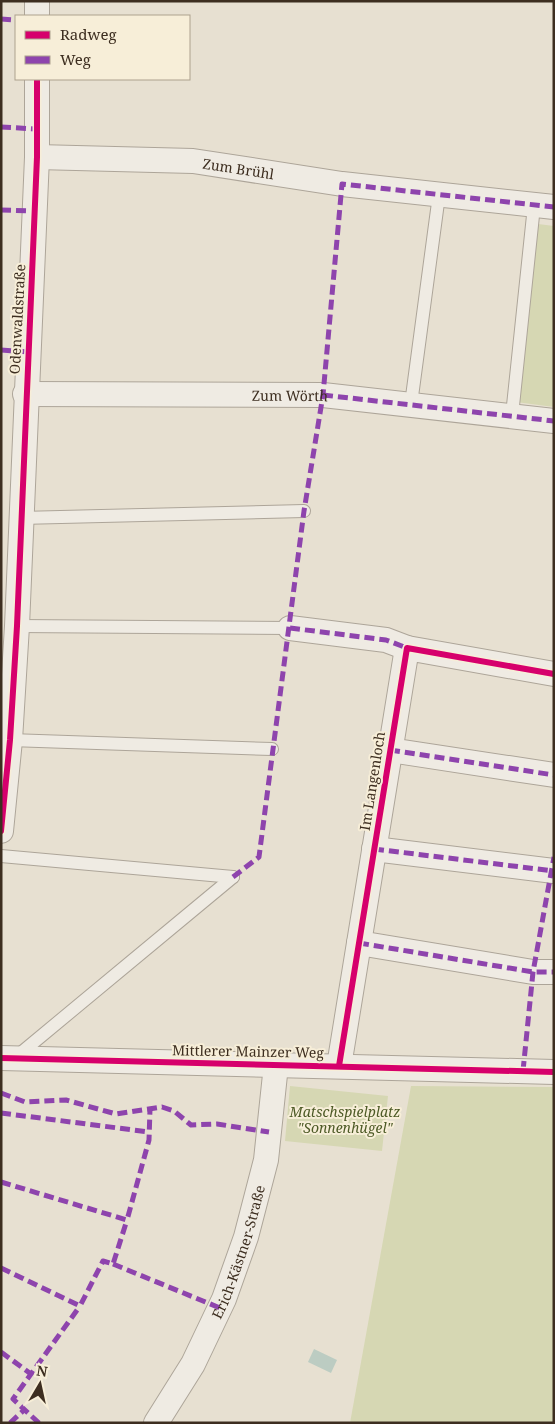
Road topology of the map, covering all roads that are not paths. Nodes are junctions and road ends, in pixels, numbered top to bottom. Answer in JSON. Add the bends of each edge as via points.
{"nodes":[{"id":1,"x":37,"y":1,"type":"edge"},
{"id":2,"x":37,"y":15,"type":"edge"},
{"id":3,"x":37,"y":80,"type":"edge"},
{"id":4,"x":37,"y":156,"type":"junction"},
{"id":5,"x":439,"y":195,"type":"junction"},
{"id":6,"x":544,"y":207,"type":"edge"},
{"id":7,"x":25,"y":394,"type":"junction"},
{"id":8,"x":410,"y":404,"type":"junction"},
{"id":9,"x":512,"y":415,"type":"junction"},
{"id":10,"x":554,"y":421,"type":"edge"},
{"id":11,"x":304,"y":511,"type":"dead end"},
{"id":12,"x":20,"y":518,"type":"junction"},
{"id":13,"x":17,"y":626,"type":"junction"},
{"id":14,"x":290,"y":628,"type":"joint"},
{"id":15,"x":407,"y":648,"type":"junction"},
{"id":16,"x":554,"y":674,"type":"edge"},
{"id":17,"x":10,"y":740,"type":"junction"},
{"id":18,"x":272,"y":749,"type":"dead end"},
{"id":19,"x":390,"y":750,"type":"junction"},
{"id":20,"x":554,"y":775,"type":"edge"},
{"id":21,"x":1,"y":831,"type":"edge"},
{"id":22,"x":374,"y":849,"type":"junction"},
{"id":23,"x":1,"y":856,"type":"edge"},
{"id":24,"x":554,"y":871,"type":"edge"},
{"id":25,"x":359,"y":943,"type":"junction"},
{"id":26,"x":554,"y":972,"type":"edge"},
{"id":27,"x":8,"y":1058,"type":"edge"},
{"id":28,"x":276,"y":1065,"type":"junction"},
{"id":29,"x":339,"y":1066,"type":"junction"},
{"id":30,"x":554,"y":1072,"type":"edge"},
{"id":31,"x":156,"y":1423,"type":"edge"}],
"edges":[{"from":1,"to":2,"type":"street"},
{"from":3,"to":4,"type":"street","name":"Odenwaldstraße"},
{"from":4,"to":5,"type":"street","name":"Zum Brühl","via":[[193,161]]},
{"from":4,"to":7,"type":"street","name":"Odenwaldstraße"},
{"from":5,"to":6,"type":"street","name":"Zum Brühl"},
{"from":5,"to":8,"type":"lane"},
{"from":6,"to":9,"type":"lane","name":"Zum Brühl"},
{"from":7,"to":8,"type":"street","name":"Zum Wörth","via":[[323,395]]},
{"from":7,"to":12,"type":"street","name":"Odenwaldstraße"},
{"from":8,"to":9,"type":"street","name":"Zum Wörth"},
{"from":9,"to":10,"type":"street","name":"Zum Wörth"},
{"from":11,"to":12,"type":"lane"},
{"from":12,"to":13,"type":"street","name":"Odenwaldstraße"},
{"from":13,"to":14,"type":"lane"},
{"from":13,"to":17,"type":"street","name":"Odenwaldstraße"},
{"from":14,"to":15,"type":"street","via":[[386,640]]},
{"from":15,"to":16,"type":"street"},
{"from":15,"to":19,"type":"street","name":"Im Langenloch"},
{"from":17,"to":18,"type":"lane"},
{"from":17,"to":21,"type":"street","name":"Odenwaldstraße"},
{"from":19,"to":20,"type":"street","name":"Im Langenloch"},
{"from":19,"to":22,"type":"street","name":"Im Langenloch"},
{"from":22,"to":24,"type":"street","name":"Im Langenloch"},
{"from":22,"to":25,"type":"street","name":"Im Langenloch"},
{"from":23,"to":27,"type":"lane","via":[[233,877]]},
{"from":25,"to":26,"type":"street","via":[[533,972]]},
{"from":25,"to":29,"type":"street","name":"Im Langenloch"},
{"from":27,"to":28,"type":"street","name":"Mittlerer Mainzer Weg"},
{"from":28,"to":29,"type":"street","name":"Mittlerer Mainzer Weg"},
{"from":28,"to":31,"type":"street","name":"Erich-Kästner-Straße","via":[[266,1160],[246,1237],[224,1299],[197,1356]]},
{"from":29,"to":30,"type":"street","name":"Mittlerer Mainzer Weg"}]}
